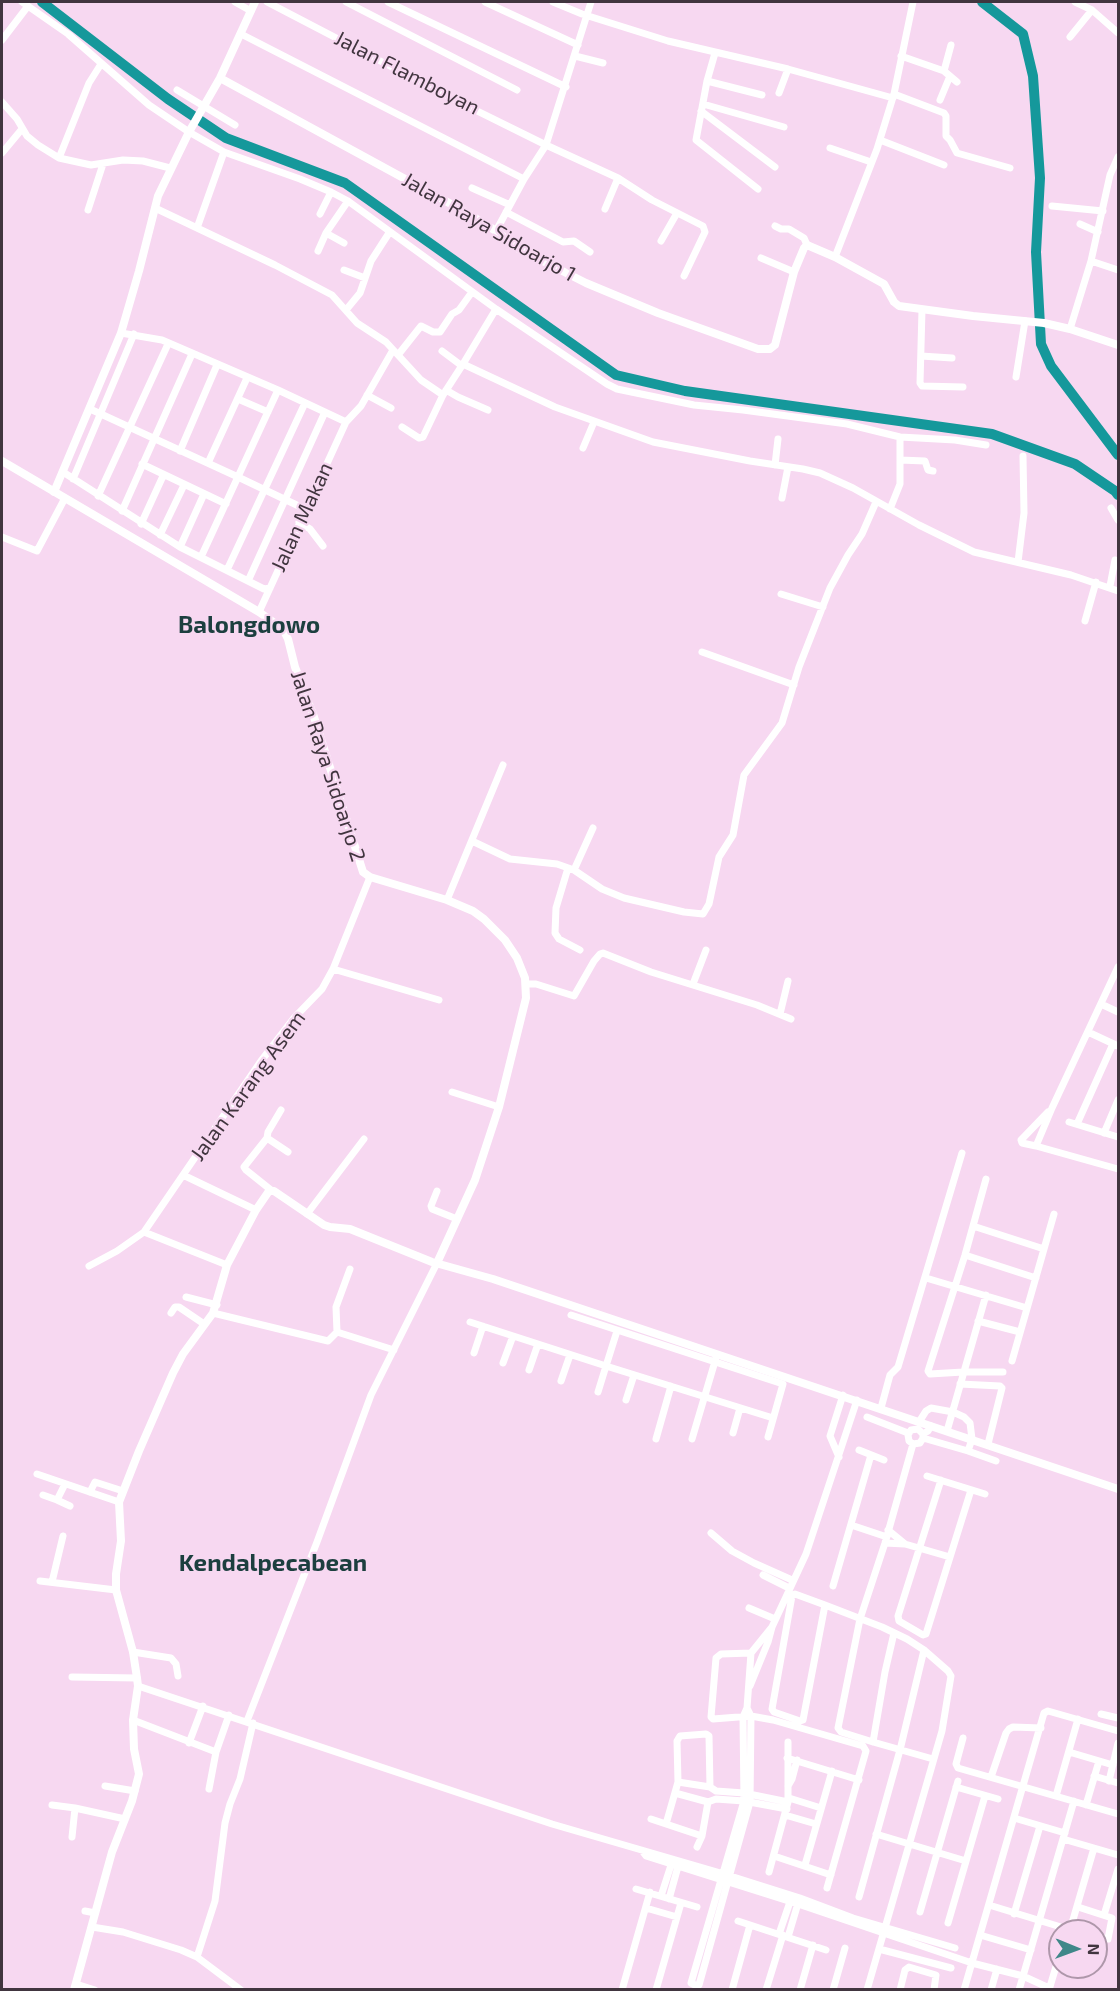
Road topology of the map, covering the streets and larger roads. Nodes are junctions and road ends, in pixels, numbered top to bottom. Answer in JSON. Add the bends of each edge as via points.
{"nodes":[{"id":1,"x":235,"y":2,"type":"edge"},
{"id":2,"x":255,"y":2,"type":"edge"},
{"id":3,"x":267,"y":2,"type":"edge"},
{"id":4,"x":346,"y":2,"type":"edge"},
{"id":5,"x":388,"y":2,"type":"edge"},
{"id":6,"x":485,"y":2,"type":"edge"},
{"id":7,"x":553,"y":2,"type":"edge"},
{"id":8,"x":591,"y":2,"type":"edge"},
{"id":9,"x":912,"y":2,"type":"edge"},
{"id":10,"x":1075,"y":2,"type":"edge"},
{"id":11,"x":25,"y":4,"type":"edge"},
{"id":12,"x":1092,"y":10,"type":"junction"},
{"id":13,"x":252,"y":11,"type":"junction"},
{"id":14,"x":588,"y":16,"type":"junction"},
{"id":15,"x":1119,"y":33,"type":"edge"},
{"id":16,"x":242,"y":34,"type":"junction"},
{"id":17,"x":1070,"y":37,"type":"dead end"},
{"id":18,"x":2,"y":40,"type":"edge"},
{"id":19,"x":578,"y":45,"type":"junction"},
{"id":20,"x":951,"y":45,"type":"dead end"},
{"id":21,"x":715,"y":53,"type":"junction"},
{"id":22,"x":575,"y":56,"type":"junction"},
{"id":23,"x":901,"y":56,"type":"junction"},
{"id":24,"x":603,"y":63,"type":"dead end"},
{"id":25,"x":101,"y":64,"type":"junction"},
{"id":26,"x":788,"y":69,"type":"junction"},
{"id":27,"x":947,"y":73,"type":"junction"},
{"id":28,"x":220,"y":78,"type":"junction"},
{"id":29,"x":707,"y":81,"type":"junction"},
{"id":30,"x":957,"y":82,"type":"dead end"},
{"id":31,"x":566,"y":87,"type":"junction"},
{"id":32,"x":177,"y":90,"type":"dead end"},
{"id":33,"x":517,"y":90,"type":"dead end"},
{"id":34,"x":779,"y":93,"type":"dead end"},
{"id":35,"x":762,"y":95,"type":"dead end"},
{"id":36,"x":893,"y":96,"type":"junction"},
{"id":37,"x":940,"y":100,"type":"dead end"},
{"id":38,"x":3,"y":104,"type":"edge"},
{"id":39,"x":203,"y":107,"type":"junction"},
{"id":40,"x":702,"y":108,"type":"junction"},
{"id":41,"x":235,"y":125,"type":"dead end"},
{"id":42,"x":784,"y":127,"type":"dead end"},
{"id":43,"x":22,"y":129,"type":"junction"},
{"id":44,"x":190,"y":130,"type":"junction"},
{"id":45,"x":879,"y":140,"type":"junction"},
{"id":46,"x":546,"y":145,"type":"junction"},
{"id":47,"x":830,"y":148,"type":"dead end"},
{"id":48,"x":224,"y":152,"type":"junction"},
{"id":49,"x":2,"y":153,"type":"edge"},
{"id":50,"x":1119,"y":157,"type":"edge"},
{"id":51,"x":59,"y":158,"type":"junction"},
{"id":52,"x":871,"y":162,"type":"junction"},
{"id":53,"x":103,"y":164,"type":"junction"},
{"id":54,"x":944,"y":165,"type":"dead end"},
{"id":55,"x":775,"y":167,"type":"dead end"},
{"id":56,"x":170,"y":168,"type":"junction"},
{"id":57,"x":1010,"y":168,"type":"dead end"},
{"id":58,"x":618,"y":178,"type":"junction"},
{"id":59,"x":524,"y":179,"type":"junction"},
{"id":60,"x":472,"y":188,"type":"dead end"},
{"id":61,"x":758,"y":189,"type":"dead end"},
{"id":62,"x":331,"y":192,"type":"junction"},
{"id":63,"x":348,"y":201,"type":"junction"},
{"id":64,"x":1052,"y":206,"type":"dead end"},
{"id":65,"x":155,"y":208,"type":"junction"},
{"id":66,"x":508,"y":209,"type":"junction"},
{"id":67,"x":604,"y":209,"type":"dead end"},
{"id":68,"x":88,"y":210,"type":"dead end"},
{"id":69,"x":1103,"y":211,"type":"junction"},
{"id":70,"x":677,"y":213,"type":"junction"},
{"id":71,"x":320,"y":214,"type":"dead end"},
{"id":72,"x":1080,"y":224,"type":"dead end"},
{"id":73,"x":775,"y":226,"type":"dead end"},
{"id":74,"x":197,"y":228,"type":"junction"},
{"id":75,"x":496,"y":231,"type":"junction"},
{"id":76,"x":1098,"y":232,"type":"junction"},
{"id":77,"x":326,"y":233,"type":"junction"},
{"id":78,"x":389,"y":233,"type":"junction"},
{"id":79,"x":662,"y":241,"type":"dead end"},
{"id":80,"x":344,"y":243,"type":"dead end"},
{"id":81,"x":807,"y":245,"type":"junction"},
{"id":82,"x":318,"y":251,"type":"dead end"},
{"id":83,"x":590,"y":252,"type":"dead end"},
{"id":84,"x":835,"y":257,"type":"junction"},
{"id":85,"x":761,"y":258,"type":"dead end"},
{"id":86,"x":1091,"y":261,"type":"junction"},
{"id":87,"x":344,"y":270,"type":"dead end"},
{"id":88,"x":1119,"y":270,"type":"edge"},
{"id":89,"x":794,"y":272,"type":"junction"},
{"id":90,"x":684,"y":276,"type":"dead end"},
{"id":91,"x":365,"y":278,"type":"junction"},
{"id":92,"x":472,"y":292,"type":"junction"},
{"id":93,"x":496,"y":309,"type":"junction"},
{"id":94,"x":346,"y":310,"type":"junction"},
{"id":95,"x":922,"y":310,"type":"junction"},
{"id":96,"x":1030,"y":321,"type":"junction"},
{"id":97,"x":1071,"y":329,"type":"junction"},
{"id":98,"x":121,"y":333,"type":"junction"},
{"id":99,"x":134,"y":334,"type":"junction"},
{"id":100,"x":168,"y":344,"type":"junction"},
{"id":101,"x":1119,"y":345,"type":"edge"},
{"id":102,"x":442,"y":351,"type":"dead end"},
{"id":103,"x":396,"y":353,"type":"junction"},
{"id":104,"x":192,"y":354,"type":"junction"},
{"id":105,"x":921,"y":356,"type":"junction"},
{"id":106,"x":952,"y":358,"type":"dead end"},
{"id":107,"x":217,"y":364,"type":"junction"},
{"id":108,"x":463,"y":365,"type":"junction"},
{"id":109,"x":1016,"y":377,"type":"dead end"},
{"id":110,"x":247,"y":378,"type":"junction"},
{"id":111,"x":963,"y":387,"type":"dead end"},
{"id":112,"x":278,"y":390,"type":"junction"},
{"id":113,"x":445,"y":393,"type":"junction"},
{"id":114,"x":366,"y":395,"type":"junction"},
{"id":115,"x":238,"y":399,"type":"junction"},
{"id":116,"x":305,"y":403,"type":"junction"},
{"id":117,"x":391,"y":408,"type":"dead end"},
{"id":118,"x":90,"y":409,"type":"junction"},
{"id":119,"x":488,"y":410,"type":"dead end"},
{"id":120,"x":268,"y":412,"type":"junction"},
{"id":121,"x":325,"y":412,"type":"junction"},
{"id":122,"x":101,"y":414,"type":"junction"},
{"id":123,"x":346,"y":422,"type":"junction"},
{"id":124,"x":594,"y":422,"type":"junction"},
{"id":125,"x":402,"y":427,"type":"dead end"},
{"id":126,"x":130,"y":428,"type":"junction"},
{"id":127,"x":900,"y":437,"type":"junction"},
{"id":128,"x":154,"y":439,"type":"junction"},
{"id":129,"x":778,"y":439,"type":"dead end"},
{"id":130,"x":986,"y":445,"type":"dead end"},
{"id":131,"x":583,"y":448,"type":"dead end"},
{"id":132,"x":180,"y":451,"type":"junction"},
{"id":133,"x":1023,"y":456,"type":"dead end"},
{"id":134,"x":900,"y":460,"type":"junction"},
{"id":135,"x":2,"y":461,"type":"edge"},
{"id":136,"x":208,"y":463,"type":"junction"},
{"id":137,"x":142,"y":464,"type":"junction"},
{"id":138,"x":775,"y":465,"type":"junction"},
{"id":139,"x":788,"y":467,"type":"junction"},
{"id":140,"x":933,"y":471,"type":"dead end"},
{"id":141,"x":63,"y":472,"type":"junction"},
{"id":142,"x":164,"y":476,"type":"junction"},
{"id":143,"x":238,"y":477,"type":"junction"},
{"id":144,"x":73,"y":479,"type":"junction"},
{"id":145,"x":184,"y":485,"type":"junction"},
{"id":146,"x":56,"y":488,"type":"junction"},
{"id":147,"x":264,"y":489,"type":"junction"},
{"id":148,"x":204,"y":494,"type":"junction"},
{"id":149,"x":98,"y":496,"type":"junction"},
{"id":150,"x":65,"y":498,"type":"junction"},
{"id":151,"x":782,"y":498,"type":"dead end"},
{"id":152,"x":285,"y":500,"type":"junction"},
{"id":153,"x":876,"y":502,"type":"junction"},
{"id":154,"x":226,"y":504,"type":"junction"},
{"id":155,"x":1112,"y":508,"type":"dead end"},
{"id":156,"x":305,"y":509,"type":"junction"},
{"id":157,"x":890,"y":509,"type":"junction"},
{"id":158,"x":122,"y":510,"type":"junction"},
{"id":159,"x":1119,"y":520,"type":"edge"},
{"id":160,"x":299,"y":522,"type":"junction"},
{"id":161,"x":141,"y":524,"type":"junction"},
{"id":162,"x":160,"y":536,"type":"junction"},
{"id":163,"x":2,"y":537,"type":"edge"},
{"id":164,"x":324,"y":546,"type":"dead end"},
{"id":165,"x":180,"y":547,"type":"junction"},
{"id":166,"x":201,"y":557,"type":"junction"},
{"id":167,"x":1115,"y":560,"type":"dead end"},
{"id":168,"x":1018,"y":562,"type":"junction"},
{"id":169,"x":227,"y":570,"type":"junction"},
{"id":170,"x":248,"y":580,"type":"junction"},
{"id":171,"x":1096,"y":582,"type":"junction"},
{"id":172,"x":1110,"y":586,"type":"junction"},
{"id":173,"x":270,"y":588,"type":"junction"},
{"id":174,"x":1119,"y":591,"type":"edge"},
{"id":175,"x":781,"y":594,"type":"dead end"},
{"id":176,"x":823,"y":606,"type":"junction"},
{"id":177,"x":261,"y":607,"type":"junction"},
{"id":178,"x":1085,"y":621,"type":"dead end"},
{"id":179,"x":702,"y":652,"type":"dead end"},
{"id":180,"x":794,"y":685,"type":"junction"},
{"id":181,"x":503,"y":765,"type":"dead end"},
{"id":182,"x":592,"y":828,"type":"dead end"},
{"id":183,"x":472,"y":841,"type":"junction"},
{"id":184,"x":571,"y":869,"type":"junction"},
{"id":185,"x":370,"y":877,"type":"junction"},
{"id":186,"x":448,"y":896,"type":"junction"},
{"id":187,"x":580,"y":950,"type":"dead end"},
{"id":188,"x":706,"y":950,"type":"dead end"},
{"id":189,"x":1119,"y":967,"type":"edge"},
{"id":190,"x":333,"y":969,"type":"junction"},
{"id":191,"x":788,"y":981,"type":"dead end"},
{"id":192,"x":531,"y":984,"type":"junction"},
{"id":193,"x":693,"y":984,"type":"junction"},
{"id":194,"x":439,"y":1000,"type":"dead end"},
{"id":195,"x":1101,"y":1004,"type":"junction"},
{"id":196,"x":1119,"y":1012,"type":"edge"},
{"id":197,"x":780,"y":1014,"type":"junction"},
{"id":198,"x":791,"y":1019,"type":"dead end"},
{"id":199,"x":1088,"y":1032,"type":"junction"},
{"id":200,"x":1116,"y":1045,"type":"edge"},
{"id":201,"x":452,"y":1092,"type":"dead end"},
{"id":202,"x":1119,"y":1100,"type":"edge"},
{"id":203,"x":499,"y":1107,"type":"junction"},
{"id":204,"x":1052,"y":1108,"type":"junction"},
{"id":205,"x":281,"y":1110,"type":"dead end"},
{"id":206,"x":1104,"y":1133,"type":"junction"},
{"id":207,"x":1119,"y":1137,"type":"edge"},
{"id":208,"x":267,"y":1138,"type":"junction"},
{"id":209,"x":364,"y":1139,"type":"dead end"},
{"id":210,"x":1036,"y":1146,"type":"junction"},
{"id":211,"x":288,"y":1152,"type":"dead end"},
{"id":212,"x":962,"y":1153,"type":"dead end"},
{"id":213,"x":1119,"y":1169,"type":"edge"},
{"id":214,"x":183,"y":1175,"type":"junction"},
{"id":215,"x":986,"y":1179,"type":"dead end"},
{"id":216,"x":271,"y":1190,"type":"junction"},
{"id":217,"x":437,"y":1191,"type":"dead end"},
{"id":218,"x":256,"y":1210,"type":"junction"},
{"id":219,"x":307,"y":1214,"type":"junction"},
{"id":220,"x":1054,"y":1214,"type":"dead end"},
{"id":221,"x":457,"y":1219,"type":"junction"},
{"id":222,"x":973,"y":1226,"type":"junction"},
{"id":223,"x":144,"y":1232,"type":"junction"},
{"id":224,"x":1044,"y":1249,"type":"junction"},
{"id":225,"x":965,"y":1256,"type":"junction"},
{"id":226,"x":437,"y":1263,"type":"junction"},
{"id":227,"x":227,"y":1265,"type":"junction"},
{"id":228,"x":88,"y":1266,"type":"dead end"},
{"id":229,"x":350,"y":1269,"type":"dead end"},
{"id":230,"x":926,"y":1278,"type":"junction"},
{"id":231,"x":1036,"y":1278,"type":"junction"},
{"id":232,"x":956,"y":1286,"type":"junction"},
{"id":233,"x":986,"y":1295,"type":"junction"},
{"id":234,"x":186,"y":1297,"type":"dead end"},
{"id":235,"x":1027,"y":1308,"type":"junction"},
{"id":236,"x":215,"y":1309,"type":"junction"},
{"id":237,"x":171,"y":1313,"type":"dead end"},
{"id":238,"x":571,"y":1315,"type":"dead end"},
{"id":239,"x":978,"y":1321,"type":"junction"},
{"id":240,"x":470,"y":1322,"type":"dead end"},
{"id":241,"x":204,"y":1324,"type":"junction"},
{"id":242,"x":483,"y":1326,"type":"junction"},
{"id":243,"x":617,"y":1331,"type":"junction"},
{"id":244,"x":337,"y":1332,"type":"junction"},
{"id":245,"x":1020,"y":1332,"type":"junction"},
{"id":246,"x":513,"y":1336,"type":"junction"},
{"id":247,"x":538,"y":1344,"type":"junction"},
{"id":248,"x":394,"y":1350,"type":"junction"},
{"id":249,"x":474,"y":1353,"type":"dead end"},
{"id":250,"x":570,"y":1355,"type":"junction"},
{"id":251,"x":716,"y":1357,"type":"junction"},
{"id":252,"x":1012,"y":1360,"type":"dead end"},
{"id":253,"x":503,"y":1363,"type":"dead end"},
{"id":254,"x":606,"y":1366,"type":"junction"},
{"id":255,"x":529,"y":1370,"type":"dead end"},
{"id":256,"x":1003,"y":1372,"type":"dead end"},
{"id":257,"x":634,"y":1375,"type":"junction"},
{"id":258,"x":961,"y":1378,"type":"junction"},
{"id":259,"x":784,"y":1380,"type":"junction"},
{"id":260,"x":561,"y":1381,"type":"dead end"},
{"id":261,"x":671,"y":1386,"type":"junction"},
{"id":262,"x":598,"y":1392,"type":"dead end"},
{"id":263,"x":843,"y":1395,"type":"junction"},
{"id":264,"x":704,"y":1397,"type":"junction"},
{"id":265,"x":626,"y":1400,"type":"dead end"},
{"id":266,"x":857,"y":1400,"type":"junction"},
{"id":267,"x":740,"y":1408,"type":"junction"},
{"id":268,"x":881,"y":1408,"type":"junction"},
{"id":269,"x":952,"y":1412,"type":"junction"},
{"id":270,"x":867,"y":1417,"type":"dead end"},
{"id":271,"x":773,"y":1418,"type":"junction"},
{"id":272,"x":915,"y":1420,"type":"junction"},
{"id":273,"x":931,"y":1426,"type":"junction"},
{"id":274,"x":910,"y":1431,"type":"junction"},
{"id":275,"x":947,"y":1431,"type":"junction"},
{"id":276,"x":733,"y":1433,"type":"dead end"},
{"id":277,"x":923,"y":1436,"type":"junction"},
{"id":278,"x":768,"y":1437,"type":"dead end"},
{"id":279,"x":656,"y":1438,"type":"dead end"},
{"id":280,"x":692,"y":1439,"type":"dead end"},
{"id":281,"x":972,"y":1439,"type":"junction"},
{"id":282,"x":913,"y":1444,"type":"junction"},
{"id":283,"x":988,"y":1444,"type":"junction"},
{"id":284,"x":859,"y":1450,"type":"dead end"},
{"id":285,"x":968,"y":1451,"type":"junction"},
{"id":286,"x":871,"y":1455,"type":"junction"},
{"id":287,"x":839,"y":1457,"type":"junction"},
{"id":288,"x":884,"y":1460,"type":"dead end"},
{"id":289,"x":996,"y":1461,"type":"dead end"},
{"id":290,"x":37,"y":1474,"type":"dead end"},
{"id":291,"x":927,"y":1476,"type":"dead end"},
{"id":292,"x":941,"y":1480,"type":"junction"},
{"id":293,"x":65,"y":1484,"type":"junction"},
{"id":294,"x":1119,"y":1489,"type":"edge"},
{"id":295,"x":971,"y":1490,"type":"junction"},
{"id":296,"x":123,"y":1491,"type":"junction"},
{"id":297,"x":90,"y":1492,"type":"junction"},
{"id":298,"x":985,"y":1494,"type":"dead end"},
{"id":299,"x":43,"y":1495,"type":"dead end"},
{"id":300,"x":57,"y":1500,"type":"junction"},
{"id":301,"x":119,"y":1502,"type":"junction"},
{"id":302,"x":70,"y":1506,"type":"dead end"},
{"id":303,"x":850,"y":1525,"type":"junction"},
{"id":304,"x":711,"y":1533,"type":"dead end"},
{"id":305,"x":63,"y":1536,"type":"dead end"},
{"id":306,"x":887,"y":1536,"type":"junction"},
{"id":307,"x":905,"y":1544,"type":"junction"},
{"id":308,"x":920,"y":1548,"type":"junction"},
{"id":309,"x":950,"y":1557,"type":"junction"},
{"id":310,"x":763,"y":1575,"type":"dead end"},
{"id":311,"x":792,"y":1580,"type":"junction"},
{"id":312,"x":40,"y":1581,"type":"dead end"},
{"id":313,"x":52,"y":1582,"type":"junction"},
{"id":314,"x":833,"y":1586,"type":"dead end"},
{"id":315,"x":789,"y":1588,"type":"junction"},
{"id":316,"x":116,"y":1590,"type":"junction"},
{"id":317,"x":825,"y":1605,"type":"junction"},
{"id":318,"x":749,"y":1608,"type":"dead end"},
{"id":319,"x":861,"y":1614,"type":"junction"},
{"id":320,"x":775,"y":1619,"type":"junction"},
{"id":321,"x":772,"y":1627,"type":"junction"},
{"id":322,"x":894,"y":1633,"type":"junction"},
{"id":323,"x":924,"y":1650,"type":"junction"},
{"id":324,"x":133,"y":1652,"type":"junction"},
{"id":325,"x":751,"y":1653,"type":"junction"},
{"id":326,"x":178,"y":1676,"type":"dead end"},
{"id":327,"x":72,"y":1677,"type":"dead end"},
{"id":328,"x":137,"y":1682,"type":"junction"},
{"id":329,"x":749,"y":1688,"type":"junction"},
{"id":330,"x":203,"y":1706,"type":"junction"},
{"id":331,"x":747,"y":1708,"type":"junction"},
{"id":332,"x":1101,"y":1714,"type":"dead end"},
{"id":333,"x":229,"y":1715,"type":"junction"},
{"id":334,"x":751,"y":1716,"type":"junction"},
{"id":335,"x":743,"y":1717,"type":"junction"},
{"id":336,"x":1119,"y":1718,"type":"edge"},
{"id":337,"x":1078,"y":1719,"type":"junction"},
{"id":338,"x":133,"y":1720,"type":"junction"},
{"id":339,"x":250,"y":1722,"type":"junction"},
{"id":340,"x":1041,"y":1728,"type":"junction"},
{"id":341,"x":1119,"y":1731,"type":"edge"},
{"id":342,"x":963,"y":1738,"type":"dead end"},
{"id":343,"x":788,"y":1742,"type":"dead end"},
{"id":344,"x":873,"y":1742,"type":"junction"},
{"id":345,"x":189,"y":1743,"type":"junction"},
{"id":346,"x":1119,"y":1743,"type":"edge"},
{"id":347,"x":900,"y":1750,"type":"junction"},
{"id":348,"x":216,"y":1752,"type":"junction"},
{"id":349,"x":1069,"y":1752,"type":"junction"},
{"id":350,"x":787,"y":1758,"type":"junction"},
{"id":351,"x":933,"y":1759,"type":"junction"},
{"id":352,"x":797,"y":1760,"type":"junction"},
{"id":353,"x":1099,"y":1761,"type":"junction"},
{"id":354,"x":1113,"y":1765,"type":"junction"},
{"id":355,"x":832,"y":1771,"type":"junction"},
{"id":356,"x":1094,"y":1776,"type":"junction"},
{"id":357,"x":991,"y":1777,"type":"junction"},
{"id":358,"x":859,"y":1780,"type":"junction"},
{"id":359,"x":1109,"y":1780,"type":"junction"},
{"id":360,"x":678,"y":1782,"type":"junction"},
{"id":361,"x":1119,"y":1784,"type":"edge"},
{"id":362,"x":105,"y":1786,"type":"dead end"},
{"id":363,"x":788,"y":1786,"type":"junction"},
{"id":364,"x":1023,"y":1786,"type":"junction"},
{"id":365,"x":209,"y":1789,"type":"dead end"},
{"id":366,"x":135,"y":1791,"type":"junction"},
{"id":367,"x":714,"y":1792,"type":"junction"},
{"id":368,"x":675,"y":1793,"type":"junction"},
{"id":369,"x":985,"y":1796,"type":"junction"},
{"id":370,"x":1056,"y":1796,"type":"junction"},
{"id":371,"x":747,"y":1797,"type":"junction"},
{"id":372,"x":998,"y":1799,"type":"dead end"},
{"id":373,"x":1074,"y":1801,"type":"junction"},
{"id":374,"x":708,"y":1802,"type":"junction"},
{"id":375,"x":52,"y":1805,"type":"dead end"},
{"id":376,"x":1086,"y":1805,"type":"junction"},
{"id":377,"x":787,"y":1806,"type":"junction"},
{"id":378,"x":75,"y":1808,"type":"junction"},
{"id":379,"x":821,"y":1808,"type":"junction"},
{"id":380,"x":1119,"y":1814,"type":"edge"},
{"id":381,"x":1014,"y":1818,"type":"junction"},
{"id":382,"x":125,"y":1819,"type":"junction"},
{"id":383,"x":651,"y":1819,"type":"dead end"},
{"id":384,"x":666,"y":1824,"type":"junction"},
{"id":385,"x":816,"y":1824,"type":"junction"},
{"id":386,"x":1040,"y":1826,"type":"junction"},
{"id":387,"x":876,"y":1834,"type":"junction"},
{"id":388,"x":702,"y":1836,"type":"junction"},
{"id":389,"x":1064,"y":1836,"type":"junction"},
{"id":390,"x":72,"y":1837,"type":"dead end"},
{"id":391,"x":908,"y":1844,"type":"junction"},
{"id":392,"x":697,"y":1847,"type":"dead end"},
{"id":393,"x":1094,"y":1848,"type":"junction"},
{"id":394,"x":937,"y":1852,"type":"junction"},
{"id":395,"x":1119,"y":1855,"type":"edge"},
{"id":396,"x":774,"y":1856,"type":"junction"},
{"id":397,"x":966,"y":1861,"type":"junction"},
{"id":398,"x":675,"y":1863,"type":"junction"},
{"id":399,"x":805,"y":1865,"type":"junction"},
{"id":400,"x":1119,"y":1869,"type":"edge"},
{"id":401,"x":769,"y":1872,"type":"dead end"},
{"id":402,"x":831,"y":1875,"type":"junction"},
{"id":403,"x":726,"y":1878,"type":"junction"},
{"id":404,"x":827,"y":1888,"type":"dead end"},
{"id":405,"x":636,"y":1889,"type":"dead end"},
{"id":406,"x":650,"y":1892,"type":"junction"},
{"id":407,"x":859,"y":1897,"type":"dead end"},
{"id":408,"x":665,"y":1898,"type":"junction"},
{"id":409,"x":791,"y":1898,"type":"junction"},
{"id":410,"x":799,"y":1901,"type":"junction"},
{"id":411,"x":681,"y":1903,"type":"junction"},
{"id":412,"x":989,"y":1905,"type":"junction"},
{"id":413,"x":697,"y":1907,"type":"dead end"},
{"id":414,"x":1078,"y":1907,"type":"junction"},
{"id":415,"x":646,"y":1908,"type":"junction"},
{"id":416,"x":85,"y":1911,"type":"dead end"},
{"id":417,"x":920,"y":1912,"type":"dead end"},
{"id":418,"x":95,"y":1913,"type":"junction"},
{"id":419,"x":1014,"y":1914,"type":"junction"},
{"id":420,"x":1104,"y":1915,"type":"junction"},
{"id":421,"x":677,"y":1917,"type":"junction"},
{"id":422,"x":1074,"y":1919,"type":"edge"},
{"id":423,"x":738,"y":1921,"type":"dead end"},
{"id":424,"x":1039,"y":1921,"type":"junction"},
{"id":425,"x":948,"y":1923,"type":"dead end"},
{"id":426,"x":1048,"y":1924,"type":"edge"},
{"id":427,"x":750,"y":1925,"type":"junction"},
{"id":428,"x":92,"y":1927,"type":"junction"},
{"id":429,"x":884,"y":1930,"type":"junction"},
{"id":430,"x":783,"y":1935,"type":"junction"},
{"id":431,"x":980,"y":1935,"type":"junction"},
{"id":432,"x":1108,"y":1939,"type":"edge"},
{"id":433,"x":813,"y":1945,"type":"junction"},
{"id":434,"x":845,"y":1948,"type":"dead end"},
{"id":435,"x":955,"y":1948,"type":"dead end"},
{"id":436,"x":879,"y":1949,"type":"junction"},
{"id":437,"x":826,"y":1950,"type":"dead end"},
{"id":438,"x":1031,"y":1950,"type":"junction"},
{"id":439,"x":197,"y":1957,"type":"junction"},
{"id":440,"x":972,"y":1964,"type":"junction"},
{"id":441,"x":951,"y":1968,"type":"dead end"},
{"id":442,"x":997,"y":1969,"type":"junction"},
{"id":443,"x":1023,"y":1976,"type":"junction"},
{"id":444,"x":75,"y":1987,"type":"edge"},
{"id":445,"x":95,"y":1989,"type":"edge"},
{"id":446,"x":242,"y":1989,"type":"edge"},
{"id":447,"x":622,"y":1989,"type":"edge"},
{"id":448,"x":656,"y":1989,"type":"edge"},
{"id":449,"x":732,"y":1989,"type":"edge"},
{"id":450,"x":766,"y":1989,"type":"edge"},
{"id":451,"x":800,"y":1989,"type":"edge"},
{"id":452,"x":834,"y":1989,"type":"edge"},
{"id":453,"x":867,"y":1989,"type":"edge"},
{"id":454,"x":900,"y":1989,"type":"edge"},
{"id":455,"x":934,"y":1989,"type":"edge"},
{"id":456,"x":964,"y":1989,"type":"edge"},
{"id":457,"x":991,"y":1989,"type":"edge"},
{"id":458,"x":1019,"y":1989,"type":"edge"},
{"id":459,"x":1049,"y":1989,"type":"edge"}],
"edges":[{"from":1,"to":13,"type":"street"},
{"from":2,"to":13,"type":"street"},
{"from":3,"to":46,"type":"street","name":"Jalan Flamboyan"},
{"from":4,"to":33,"type":"street"},
{"from":5,"to":31,"type":"street"},
{"from":6,"to":19,"type":"street"},
{"from":7,"to":14,"type":"street"},
{"from":8,"to":14,"type":"street"},
{"from":9,"to":23,"type":"street"},
{"from":10,"to":12,"type":"street"},
{"from":11,"to":18,"type":"street"},
{"from":11,"to":25,"type":"street","via":[[68,34]]},
{"from":12,"to":15,"type":"street"},
{"from":12,"to":17,"type":"street"},
{"from":13,"to":16,"type":"street"},
{"from":14,"to":19,"type":"street"},
{"from":14,"to":21,"type":"street"},
{"from":16,"to":28,"type":"street"},
{"from":16,"to":59,"type":"street"},
{"from":19,"to":22,"type":"street"},
{"from":20,"to":27,"type":"street"},
{"from":21,"to":26,"type":"street"},
{"from":21,"to":29,"type":"street"},
{"from":22,"to":24,"type":"street"},
{"from":22,"to":31,"type":"street"},
{"from":23,"to":27,"type":"street"},
{"from":23,"to":36,"type":"street"},
{"from":25,"to":44,"type":"street","via":[[149,105]]},
{"from":25,"to":51,"type":"street","via":[[89,83]]},
{"from":26,"to":34,"type":"street"},
{"from":26,"to":36,"type":"street"},
{"from":27,"to":30,"type":"street"},
{"from":27,"to":37,"type":"street"},
{"from":28,"to":39,"type":"street"},
{"from":28,"to":75,"type":"street","name":"Jalan Raya Sidoarjo 1"},
{"from":29,"to":35,"type":"street"},
{"from":29,"to":40,"type":"street"},
{"from":31,"to":46,"type":"street"},
{"from":32,"to":39,"type":"street"},
{"from":36,"to":45,"type":"street"},
{"from":36,"to":57,"type":"street","via":[[944,113],[946,136],[957,153]]},
{"from":38,"to":43,"type":"street"},
{"from":39,"to":41,"type":"street"},
{"from":39,"to":44,"type":"street"},
{"from":40,"to":42,"type":"street"},
{"from":40,"to":55,"type":"street"},
{"from":40,"to":61,"type":"street","via":[[696,140]]},
{"from":43,"to":49,"type":"street"},
{"from":43,"to":51,"type":"street"},
{"from":44,"to":48,"type":"street"},
{"from":44,"to":56,"type":"street"},
{"from":45,"to":52,"type":"street"},
{"from":45,"to":54,"type":"street"},
{"from":46,"to":58,"type":"street","name":"Jalan Flamboyan"},
{"from":46,"to":59,"type":"street"},
{"from":47,"to":52,"type":"street"},
{"from":48,"to":62,"type":"street"},
{"from":48,"to":74,"type":"street"},
{"from":50,"to":69,"type":"street","via":[[1110,175]]},
{"from":51,"to":53,"type":"street"},
{"from":52,"to":84,"type":"street"},
{"from":53,"to":56,"type":"street","via":[[143,161]]},
{"from":53,"to":68,"type":"street"},
{"from":56,"to":65,"type":"street"},
{"from":58,"to":67,"type":"street"},
{"from":58,"to":70,"type":"street","name":"Jalan Flamboyan"},
{"from":59,"to":66,"type":"street"},
{"from":60,"to":66,"type":"street"},
{"from":62,"to":63,"type":"street"},
{"from":62,"to":71,"type":"street"},
{"from":63,"to":77,"type":"street"},
{"from":63,"to":78,"type":"street"},
{"from":64,"to":69,"type":"street"},
{"from":65,"to":74,"type":"street"},
{"from":65,"to":98,"type":"street"},
{"from":66,"to":75,"type":"street"},
{"from":66,"to":83,"type":"street","via":[[563,242],[574,241]]},
{"from":69,"to":76,"type":"street"},
{"from":70,"to":79,"type":"street"},
{"from":70,"to":90,"type":"street","name":"Jalan Flamboyan","via":[[705,230]]},
{"from":72,"to":76,"type":"street"},
{"from":73,"to":81,"type":"street","via":[[788,228],[804,238]]},
{"from":74,"to":94,"type":"street","via":[[332,294]]},
{"from":75,"to":89,"type":"street","name":"Jalan Raya Sidoarjo 1","via":[[519,249],[586,283],[758,349],[775,345]]},
{"from":76,"to":86,"type":"street"},
{"from":77,"to":80,"type":"street"},
{"from":77,"to":82,"type":"street"},
{"from":78,"to":91,"type":"street","via":[[374,254]]},
{"from":78,"to":92,"type":"street"},
{"from":81,"to":84,"type":"street"},
{"from":81,"to":89,"type":"street","name":"Jalan Raya Sidoarjo 1"},
{"from":84,"to":95,"type":"street","via":[[884,284],[897,305]]},
{"from":85,"to":89,"type":"street"},
{"from":86,"to":88,"type":"street"},
{"from":86,"to":97,"type":"street"},
{"from":87,"to":91,"type":"street"},
{"from":91,"to":94,"type":"street","via":[[360,293]]},
{"from":92,"to":93,"type":"street"},
{"from":92,"to":103,"type":"street","name":"Jalan Makan","via":[[440,332],[420,327]]},
{"from":93,"to":108,"type":"street"},
{"from":93,"to":127,"type":"street","via":[[617,389],[694,405],[847,424]]},
{"from":94,"to":103,"type":"street"},
{"from":95,"to":96,"type":"street"},
{"from":95,"to":105,"type":"street"},
{"from":96,"to":97,"type":"street"},
{"from":96,"to":109,"type":"street"},
{"from":97,"to":101,"type":"street"},
{"from":98,"to":99,"type":"street"},
{"from":98,"to":118,"type":"street"},
{"from":99,"to":100,"type":"street"},
{"from":99,"to":122,"type":"street"},
{"from":100,"to":104,"type":"street"},
{"from":100,"to":126,"type":"street"},
{"from":102,"to":108,"type":"street"},
{"from":103,"to":113,"type":"street","via":[[421,380]]},
{"from":103,"to":114,"type":"street","name":"Jalan Makan"},
{"from":104,"to":107,"type":"street"},
{"from":104,"to":128,"type":"street"},
{"from":105,"to":106,"type":"street"},
{"from":105,"to":111,"type":"street","via":[[922,386]]},
{"from":107,"to":110,"type":"street"},
{"from":107,"to":132,"type":"street"},
{"from":108,"to":113,"type":"street"},
{"from":108,"to":124,"type":"street"},
{"from":110,"to":112,"type":"street"},
{"from":110,"to":115,"type":"street"},
{"from":112,"to":116,"type":"street"},
{"from":112,"to":120,"type":"street"},
{"from":113,"to":119,"type":"street"},
{"from":113,"to":125,"type":"street","via":[[422,438]]},
{"from":114,"to":117,"type":"street"},
{"from":114,"to":123,"type":"street","name":"Jalan Makan"},
{"from":115,"to":120,"type":"street"},
{"from":115,"to":136,"type":"street"},
{"from":116,"to":121,"type":"street"},
{"from":116,"to":147,"type":"street"},
{"from":118,"to":122,"type":"street"},
{"from":118,"to":141,"type":"street"},
{"from":120,"to":143,"type":"street"},
{"from":121,"to":123,"type":"street"},
{"from":121,"to":152,"type":"street"},
{"from":122,"to":126,"type":"street"},
{"from":122,"to":144,"type":"street"},
{"from":123,"to":156,"type":"street","name":"Jalan Makan"},
{"from":124,"to":131,"type":"street"},
{"from":124,"to":138,"type":"street","via":[[653,442]]},
{"from":126,"to":128,"type":"street"},
{"from":126,"to":149,"type":"street"},
{"from":127,"to":130,"type":"street"},
{"from":127,"to":134,"type":"street"},
{"from":128,"to":132,"type":"street"},
{"from":128,"to":137,"type":"street"},
{"from":129,"to":138,"type":"street"},
{"from":132,"to":136,"type":"street"},
{"from":133,"to":168,"type":"street","via":[[1024,513]]},
{"from":134,"to":140,"type":"street","via":[[925,460],[928,470]]},
{"from":134,"to":157,"type":"street","via":[[899,486]]},
{"from":135,"to":146,"type":"street","name":"Jalan Raya Sidoarjo 2"},
{"from":136,"to":143,"type":"street"},
{"from":137,"to":142,"type":"street"},
{"from":137,"to":158,"type":"street"},
{"from":138,"to":139,"type":"street"},
{"from":139,"to":151,"type":"street"},
{"from":139,"to":153,"type":"street","via":[[838,480]]},
{"from":141,"to":144,"type":"street"},
{"from":141,"to":146,"type":"street"},
{"from":142,"to":145,"type":"street"},
{"from":142,"to":161,"type":"street"},
{"from":143,"to":147,"type":"street"},
{"from":143,"to":154,"type":"street"},
{"from":144,"to":149,"type":"street"},
{"from":145,"to":148,"type":"street"},
{"from":145,"to":162,"type":"street"},
{"from":146,"to":150,"type":"street","name":"Jalan Raya Sidoarjo 2"},
{"from":147,"to":152,"type":"street"},
{"from":147,"to":169,"type":"street"},
{"from":148,"to":154,"type":"street"},
{"from":148,"to":165,"type":"street"},
{"from":149,"to":158,"type":"street"},
{"from":150,"to":163,"type":"street","via":[[37,551]]},
{"from":150,"to":177,"type":"street","name":"Jalan Raya Sidoarjo 2"},
{"from":152,"to":156,"type":"street"},
{"from":152,"to":170,"type":"street"},
{"from":153,"to":157,"type":"street"},
{"from":153,"to":176,"type":"street"},
{"from":154,"to":166,"type":"street"},
{"from":155,"to":159,"type":"street"},
{"from":156,"to":160,"type":"street","name":"Jalan Makan"},
{"from":157,"to":168,"type":"street","via":[[974,552]]},
{"from":158,"to":161,"type":"street"},
{"from":160,"to":164,"type":"street"},
{"from":160,"to":173,"type":"street","name":"Jalan Makan"},
{"from":161,"to":162,"type":"street"},
{"from":162,"to":165,"type":"street"},
{"from":165,"to":166,"type":"street"},
{"from":166,"to":169,"type":"street"},
{"from":167,"to":172,"type":"street"},
{"from":168,"to":171,"type":"street"},
{"from":169,"to":170,"type":"street"},
{"from":170,"to":173,"type":"street"},
{"from":171,"to":172,"type":"street"},
{"from":171,"to":178,"type":"street"},
{"from":172,"to":174,"type":"street"},
{"from":173,"to":177,"type":"street","name":"Jalan Makan"},
{"from":175,"to":176,"type":"street"},
{"from":176,"to":180,"type":"street"},
{"from":177,"to":185,"type":"street","name":"Jalan Raya Sidoarjo 2","via":[[288,639],[360,866]]},
{"from":179,"to":180,"type":"street"},
{"from":180,"to":184,"type":"street","via":[[782,723],[744,775],[732,837],[719,857],[709,904],[703,914],[624,898]]},
{"from":181,"to":183,"type":"street"},
{"from":182,"to":184,"type":"street"},
{"from":183,"to":184,"type":"street","via":[[508,858],[551,862]]},
{"from":183,"to":186,"type":"street"},
{"from":184,"to":187,"type":"street","via":[[556,908],[555,933]]},
{"from":185,"to":186,"type":"street","name":"Jalan Raya Sidoarjo 2"},
{"from":185,"to":190,"type":"street","name":"Jalan Karang Asem"},
{"from":186,"to":192,"type":"street","name":"Jalan Raya Sidoarjo 2","via":[[478,914],[505,940]]},
{"from":188,"to":193,"type":"street"},
{"from":189,"to":195,"type":"street"},
{"from":190,"to":194,"type":"street"},
{"from":190,"to":214,"type":"street","name":"Jalan Karang Asem","via":[[320,992],[261,1061]]},
{"from":191,"to":197,"type":"street"},
{"from":192,"to":193,"type":"street","via":[[574,996],[603,953]]},
{"from":192,"to":203,"type":"street","name":"Jalan Raya Sidoarjo 2"},
{"from":193,"to":197,"type":"street"},
{"from":195,"to":196,"type":"street"},
{"from":195,"to":199,"type":"street"},
{"from":197,"to":198,"type":"street"},
{"from":199,"to":200,"type":"street"},
{"from":199,"to":204,"type":"street"},
{"from":200,"to":206,"type":"street","via":[[1073,1123]]},
{"from":201,"to":203,"type":"street"},
{"from":202,"to":206,"type":"street"},
{"from":203,"to":221,"type":"street","name":"Jalan Raya Sidoarjo 2","via":[[475,1180]]},
{"from":204,"to":210,"type":"street"},
{"from":204,"to":210,"type":"street","via":[[1021,1138],[1022,1143]]},
{"from":205,"to":208,"type":"street"},
{"from":206,"to":207,"type":"street"},
{"from":208,"to":211,"type":"street"},
{"from":208,"to":216,"type":"street","via":[[244,1167]]},
{"from":209,"to":219,"type":"street"},
{"from":210,"to":213,"type":"street"},
{"from":212,"to":230,"type":"street"},
{"from":214,"to":218,"type":"street"},
{"from":214,"to":223,"type":"street","name":"Jalan Karang Asem"},
{"from":215,"to":222,"type":"street"},
{"from":216,"to":218,"type":"street"},
{"from":216,"to":219,"type":"street"},
{"from":217,"to":221,"type":"street","via":[[432,1209]]},
{"from":218,"to":227,"type":"street"},
{"from":219,"to":226,"type":"street","via":[[324,1225],[350,1229]]},
{"from":220,"to":224,"type":"street"},
{"from":221,"to":226,"type":"street","name":"Jalan Raya Sidoarjo 2"},
{"from":222,"to":224,"type":"street"},
{"from":222,"to":225,"type":"street"},
{"from":223,"to":227,"type":"street"},
{"from":223,"to":228,"type":"street","name":"Jalan Karang Asem"},
{"from":224,"to":231,"type":"street"},
{"from":225,"to":231,"type":"street"},
{"from":225,"to":232,"type":"street"},
{"from":226,"to":248,"type":"street"},
{"from":226,"to":251,"type":"street"},
{"from":227,"to":236,"type":"street"},
{"from":229,"to":244,"type":"street","via":[[336,1307]]},
{"from":230,"to":232,"type":"street"},
{"from":230,"to":268,"type":"street"},
{"from":231,"to":235,"type":"street"},
{"from":232,"to":233,"type":"street"},
{"from":232,"to":258,"type":"street","via":[[928,1371]]},
{"from":233,"to":235,"type":"street"},
{"from":233,"to":239,"type":"street"},
{"from":234,"to":236,"type":"street"},
{"from":235,"to":245,"type":"street"},
{"from":236,"to":241,"type":"street"},
{"from":236,"to":244,"type":"street","via":[[326,1341]]},
{"from":237,"to":241,"type":"street","via":[[179,1307]]},
{"from":238,"to":243,"type":"street"},
{"from":239,"to":245,"type":"street"},
{"from":239,"to":258,"type":"street"},
{"from":240,"to":242,"type":"street"},
{"from":241,"to":296,"type":"street","via":[[173,1373]]},
{"from":242,"to":246,"type":"street"},
{"from":242,"to":249,"type":"street"},
{"from":243,"to":251,"type":"street"},
{"from":243,"to":254,"type":"street"},
{"from":244,"to":248,"type":"street"},
{"from":245,"to":252,"type":"street"},
{"from":246,"to":247,"type":"street"},
{"from":246,"to":253,"type":"street"},
{"from":247,"to":250,"type":"street"},
{"from":247,"to":255,"type":"street"},
{"from":248,"to":339,"type":"street","via":[[371,1395]]},
{"from":250,"to":254,"type":"street"},
{"from":250,"to":260,"type":"street"},
{"from":251,"to":259,"type":"street"},
{"from":251,"to":264,"type":"street"},
{"from":254,"to":257,"type":"street"},
{"from":254,"to":262,"type":"street"},
{"from":256,"to":258,"type":"street"},
{"from":257,"to":261,"type":"street"},
{"from":257,"to":265,"type":"street"},
{"from":258,"to":269,"type":"street"},
{"from":258,"to":283,"type":"street","via":[[1002,1388]]},
{"from":259,"to":263,"type":"street"},
{"from":259,"to":271,"type":"street"},
{"from":261,"to":264,"type":"street"},
{"from":261,"to":279,"type":"street"},
{"from":263,"to":266,"type":"street"},
{"from":263,"to":287,"type":"street","via":[[830,1436]]},
{"from":264,"to":267,"type":"street"},
{"from":264,"to":280,"type":"street"},
{"from":266,"to":268,"type":"street"},
{"from":266,"to":287,"type":"street"},
{"from":267,"to":271,"type":"street"},
{"from":267,"to":276,"type":"street"},
{"from":268,"to":272,"type":"street"},
{"from":269,"to":272,"type":"street","via":[[931,1408]]},
{"from":269,"to":275,"type":"street"},
{"from":269,"to":281,"type":"street","via":[[968,1421]]},
{"from":270,"to":274,"type":"street"},
{"from":271,"to":278,"type":"street"},
{"from":272,"to":273,"type":"street"},
{"from":272,"to":274,"type":"street","via":[[909,1423]]},
{"from":273,"to":275,"type":"street"},
{"from":273,"to":277,"type":"street"},
{"from":274,"to":277,"type":"street","via":[[918,1429]]},
{"from":274,"to":282,"type":"street","via":[[909,1441]]},
{"from":275,"to":281,"type":"street"},
{"from":277,"to":282,"type":"street","via":[[920,1443]]},
{"from":277,"to":285,"type":"street"},
{"from":281,"to":283,"type":"street"},
{"from":281,"to":285,"type":"street"},
{"from":282,"to":306,"type":"street"},
{"from":283,"to":294,"type":"street"},
{"from":284,"to":286,"type":"street"},
{"from":285,"to":289,"type":"street"},
{"from":286,"to":288,"type":"street"},
{"from":286,"to":303,"type":"street"},
{"from":287,"to":311,"type":"street","via":[[806,1554]]},
{"from":290,"to":293,"type":"street"},
{"from":291,"to":292,"type":"street"},
{"from":292,"to":295,"type":"street"},
{"from":292,"to":308,"type":"street"},
{"from":293,"to":297,"type":"street"},
{"from":293,"to":300,"type":"street"},
{"from":295,"to":298,"type":"street"},
{"from":295,"to":309,"type":"street"},
{"from":296,"to":297,"type":"street","via":[[95,1482]]},
{"from":296,"to":301,"type":"street"},
{"from":297,"to":301,"type":"street"},
{"from":299,"to":300,"type":"street"},
{"from":300,"to":302,"type":"street"},
{"from":301,"to":316,"type":"street","via":[[121,1541]]},
{"from":303,"to":306,"type":"street"},
{"from":303,"to":314,"type":"street"},
{"from":304,"to":311,"type":"street","via":[[732,1551]]},
{"from":305,"to":313,"type":"street"},
{"from":306,"to":307,"type":"street"},
{"from":306,"to":307,"type":"street"},
{"from":306,"to":319,"type":"street"},
{"from":307,"to":308,"type":"street"},
{"from":308,"to":309,"type":"street"},
{"from":308,"to":309,"type":"street","via":[[898,1619],[923,1635]]},
{"from":310,"to":315,"type":"street"},
{"from":311,"to":315,"type":"street"},
{"from":312,"to":313,"type":"street"},
{"from":313,"to":316,"type":"street"},
{"from":315,"to":320,"type":"street"},
{"from":316,"to":324,"type":"street"},
{"from":317,"to":317,"type":"street","via":[[792,1596],[772,1709],[800,1721]]},
{"from":317,"to":319,"type":"street"},
{"from":318,"to":320,"type":"street"},
{"from":319,"to":322,"type":"street"},
{"from":319,"to":344,"type":"street","via":[[838,1728]]},
{"from":320,"to":321,"type":"street"},
{"from":321,"to":325,"type":"street"},
{"from":321,"to":329,"type":"street"},
{"from":322,"to":323,"type":"street"},
{"from":322,"to":344,"type":"street"},
{"from":323,"to":347,"type":"street"},
{"from":323,"to":351,"type":"street","via":[[951,1676]]},
{"from":324,"to":326,"type":"street","via":[[171,1658]]},
{"from":324,"to":328,"type":"street"},
{"from":325,"to":329,"type":"street"},
{"from":325,"to":335,"type":"street","via":[[721,1654],[716,1658],[711,1717]]},
{"from":327,"to":328,"type":"street"},
{"from":328,"to":330,"type":"street"},
{"from":328,"to":338,"type":"street"},
{"from":329,"to":331,"type":"street"},
{"from":330,"to":333,"type":"street"},
{"from":330,"to":345,"type":"street"},
{"from":331,"to":334,"type":"street"},
{"from":331,"to":335,"type":"street"},
{"from":332,"to":336,"type":"street"},
{"from":333,"to":339,"type":"street"},
{"from":333,"to":348,"type":"street"},
{"from":334,"to":335,"type":"street"},
{"from":334,"to":358,"type":"street","via":[[863,1746],[866,1753]]},
{"from":334,"to":371,"type":"street"},
{"from":335,"to":371,"type":"street"},
{"from":337,"to":340,"type":"street","via":[[1046,1712]]},
{"from":337,"to":341,"type":"street"},
{"from":337,"to":349,"type":"street"},
{"from":338,"to":345,"type":"street"},
{"from":338,"to":366,"type":"street","via":[[139,1774]]},
{"from":339,"to":398,"type":"street"},
{"from":339,"to":439,"type":"street","via":[[240,1779],[225,1822],[215,1901]]},
{"from":340,"to":357,"type":"street","via":[[1010,1729]]},
{"from":340,"to":364,"type":"street"},
{"from":342,"to":357,"type":"street","via":[[957,1768]]},
{"from":343,"to":350,"type":"street"},
{"from":344,"to":347,"type":"street"},
{"from":345,"to":348,"type":"street"},
{"from":346,"to":354,"type":"street"},
{"from":347,"to":351,"type":"street"},
{"from":347,"to":387,"type":"street"},
{"from":348,"to":365,"type":"street"},
{"from":349,"to":353,"type":"street"},
{"from":349,"to":370,"type":"street"},
{"from":350,"to":352,"type":"street"},
{"from":350,"to":363,"type":"street"},
{"from":351,"to":391,"type":"street"},
{"from":352,"to":355,"type":"street"},
{"from":352,"to":363,"type":"street"},
{"from":353,"to":354,"type":"street"},
{"from":353,"to":356,"type":"street"},
{"from":354,"to":359,"type":"street"},
{"from":355,"to":358,"type":"street"},
{"from":355,"to":379,"type":"street"},
{"from":356,"to":359,"type":"street"},
{"from":356,"to":376,"type":"street"},
{"from":357,"to":364,"type":"street"},
{"from":358,"to":402,"type":"street"},
{"from":359,"to":361,"type":"street"},
{"from":360,"to":367,"type":"street"},
{"from":360,"to":367,"type":"street","via":[[678,1738],[706,1734],[710,1739]]},
{"from":360,"to":368,"type":"street"},
{"from":362,"to":366,"type":"street"},
{"from":363,"to":377,"type":"street"},
{"from":364,"to":370,"type":"street"},
{"from":364,"to":381,"type":"street"},
{"from":366,"to":382,"type":"street"},
{"from":367,"to":371,"type":"street"},
{"from":367,"to":374,"type":"street"},
{"from":368,"to":374,"type":"street"},
{"from":368,"to":384,"type":"street"},
{"from":369,"to":372,"type":"street"},
{"from":369,"to":394,"type":"street","via":[[957,1784]]},
{"from":369,"to":397,"type":"street"},
{"from":370,"to":373,"type":"street"},
{"from":371,"to":377,"type":"street"},
{"from":371,"to":403,"type":"street"},
{"from":373,"to":376,"type":"street"},
{"from":373,"to":389,"type":"street"},
{"from":374,"to":388,"type":"street"},
{"from":375,"to":378,"type":"street"},
{"from":376,"to":380,"type":"street"},
{"from":377,"to":379,"type":"street"},
{"from":377,"to":385,"type":"street"},
{"from":377,"to":396,"type":"street"},
{"from":378,"to":382,"type":"street"},
{"from":378,"to":390,"type":"street"},
{"from":379,"to":385,"type":"street"},
{"from":381,"to":386,"type":"street"},
{"from":381,"to":412,"type":"street"},
{"from":382,"to":418,"type":"street","via":[[111,1852]]},
{"from":383,"to":384,"type":"street"},
{"from":384,"to":388,"type":"street"},
{"from":385,"to":399,"type":"street"},
{"from":386,"to":389,"type":"street"},
{"from":386,"to":419,"type":"street"},
{"from":387,"to":391,"type":"street"},
{"from":387,"to":407,"type":"street"},
{"from":388,"to":392,"type":"street"},
{"from":389,"to":393,"type":"street"},
{"from":389,"to":424,"type":"street"},
{"from":391,"to":394,"type":"street"},
{"from":391,"to":429,"type":"street"},
{"from":393,"to":395,"type":"street"},
{"from":393,"to":414,"type":"street"},
{"from":394,"to":397,"type":"street"},
{"from":394,"to":417,"type":"street"},
{"from":396,"to":399,"type":"street"},
{"from":396,"to":401,"type":"street"},
{"from":397,"to":425,"type":"street"},
{"from":398,"to":403,"type":"street"},
{"from":398,"to":408,"type":"street"},
{"from":399,"to":402,"type":"street"},
{"from":400,"to":420,"type":"street"},
{"from":402,"to":404,"type":"street"},
{"from":403,"to":403,"type":"street","via":[[699,1985],[692,1985],[691,1983]]},
{"from":403,"to":409,"type":"street"},
{"from":405,"to":406,"type":"street"},
{"from":406,"to":408,"type":"street"},
{"from":406,"to":415,"type":"street"},
{"from":408,"to":411,"type":"street"},
{"from":409,"to":410,"type":"street"},
{"from":409,"to":430,"type":"street"},
{"from":410,"to":429,"type":"street"},
{"from":410,"to":430,"type":"street"},
{"from":411,"to":413,"type":"street"},
{"from":411,"to":421,"type":"street"},
{"from":412,"to":419,"type":"street"},
{"from":412,"to":431,"type":"street"},
{"from":414,"to":420,"type":"street"},
{"from":414,"to":422,"type":"street"},
{"from":415,"to":421,"type":"street"},
{"from":415,"to":447,"type":"street"},
{"from":416,"to":418,"type":"street"},
{"from":418,"to":428,"type":"street"},
{"from":419,"to":424,"type":"street"},
{"from":420,"to":432,"type":"street","via":[[1113,1920]]},
{"from":421,"to":448,"type":"street"},
{"from":423,"to":427,"type":"street"},
{"from":424,"to":426,"type":"street"},
{"from":424,"to":438,"type":"street"},
{"from":427,"to":430,"type":"street"},
{"from":427,"to":449,"type":"street"},
{"from":428,"to":439,"type":"street","via":[[123,1932]]},
{"from":428,"to":444,"type":"street"},
{"from":429,"to":435,"type":"street"},
{"from":429,"to":436,"type":"street"},
{"from":429,"to":440,"type":"street"},
{"from":430,"to":433,"type":"street"},
{"from":430,"to":450,"type":"street"},
{"from":431,"to":438,"type":"street"},
{"from":431,"to":440,"type":"street"},
{"from":433,"to":437,"type":"street"},
{"from":433,"to":451,"type":"street"},
{"from":434,"to":452,"type":"street"},
{"from":436,"to":441,"type":"street"},
{"from":436,"to":453,"type":"street"},
{"from":438,"to":443,"type":"street"},
{"from":439,"to":446,"type":"street"},
{"from":440,"to":442,"type":"street"},
{"from":440,"to":456,"type":"street"},
{"from":442,"to":443,"type":"street"},
{"from":442,"to":457,"type":"street"},
{"from":443,"to":458,"type":"street"},
{"from":443,"to":459,"type":"street"},
{"from":444,"to":445,"type":"street"},
{"from":454,"to":455,"type":"street","via":[[907,1968],[936,1975]]}]}
